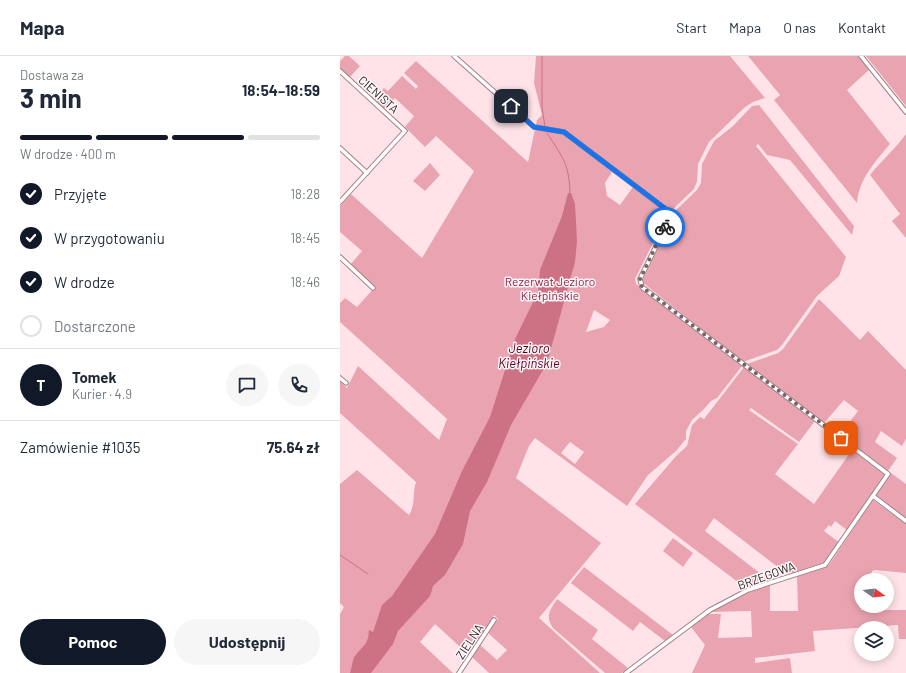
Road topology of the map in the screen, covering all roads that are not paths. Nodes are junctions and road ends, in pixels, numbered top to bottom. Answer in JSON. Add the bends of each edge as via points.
{"nodes":[{"id":1,"x":454,"y":56,"type":"edge"},
{"id":2,"x":861,"y":56,"type":"edge"},
{"id":3,"x":340,"y":71,"type":"edge"},
{"id":4,"x":906,"y":112,"type":"edge"},
{"id":5,"x":340,"y":148,"type":"edge"},
{"id":6,"x":367,"y":173,"type":"junction"},
{"id":7,"x":340,"y":202,"type":"edge"},
{"id":8,"x":340,"y":257,"type":"edge"},
{"id":9,"x":373,"y":288,"type":"dead end"},
{"id":10,"x":340,"y":378,"type":"edge"},
{"id":11,"x":346,"y":383,"type":"dead end"},
{"id":12,"x":873,"y":496,"type":"junction"},
{"id":13,"x":906,"y":521,"type":"edge"},
{"id":14,"x":494,"y":620,"type":"dead end"},
{"id":15,"x":459,"y":673,"type":"edge"},
{"id":16,"x":626,"y":673,"type":"edge"}],
"edges":[{"from":1,"to":12,"type":"street","name":"BRZEGOWA","via":[[534,127],[564,132],[671,213],[640,279],[642,287],[888,474]]},
{"from":2,"to":4,"type":"street"},
{"from":3,"to":6,"type":"street","name":"CIENISTA","via":[[405,131]]},
{"from":5,"to":6,"type":"street"},
{"from":6,"to":7,"type":"street"},
{"from":8,"to":9,"type":"street"},
{"from":10,"to":11,"type":"street"},
{"from":12,"to":13,"type":"street"},
{"from":12,"to":16,"type":"street","name":"BRZEGOWA","via":[[825,565],[748,590],[710,610]]},
{"from":14,"to":15,"type":"street","name":"ZIELNA"}]}
